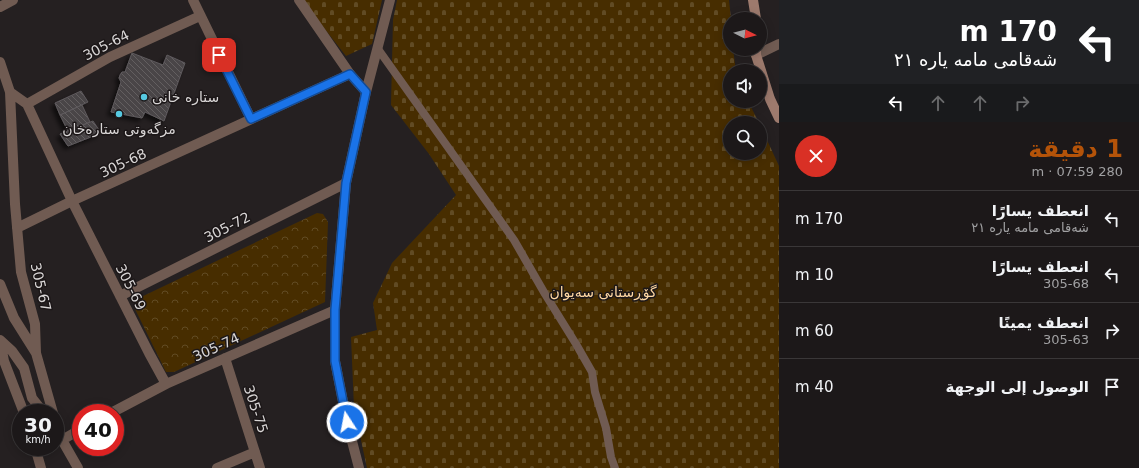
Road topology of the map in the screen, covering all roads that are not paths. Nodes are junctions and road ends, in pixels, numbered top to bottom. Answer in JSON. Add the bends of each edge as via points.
{"nodes":[{"id":1,"x":13,"y":0,"type":"edge"},
{"id":2,"x":193,"y":0,"type":"edge"},
{"id":3,"x":299,"y":0,"type":"edge"},
{"id":4,"x":390,"y":0,"type":"edge"},
{"id":5,"x":753,"y":0,"type":"edge"},
{"id":6,"x":0,"y":7,"type":"edge"},
{"id":7,"x":755,"y":12,"type":"edge"},
{"id":8,"x":200,"y":16,"type":"junction"},
{"id":9,"x":779,"y":43,"type":"edge"},
{"id":10,"x":767,"y":48,"type":"edge"},
{"id":11,"x":378,"y":49,"type":"junction"},
{"id":12,"x":757,"y":56,"type":"edge"},
{"id":13,"x":0,"y":62,"type":"edge"},
{"id":14,"x":350,"y":74,"type":"junction"},
{"id":15,"x":10,"y":92,"type":"junction"},
{"id":16,"x":366,"y":92,"type":"junction"},
{"id":17,"x":27,"y":104,"type":"junction"},
{"id":18,"x":779,"y":118,"type":"edge"},
{"id":19,"x":251,"y":119,"type":"junction"},
{"id":20,"x":346,"y":183,"type":"junction"},
{"id":21,"x":72,"y":202,"type":"junction"},
{"id":22,"x":17,"y":228,"type":"junction"},
{"id":23,"x":0,"y":284,"type":"edge"},
{"id":24,"x":120,"y":296,"type":"junction"},
{"id":25,"x":335,"y":310,"type":"junction"},
{"id":26,"x":0,"y":341,"type":"edge"},
{"id":27,"x":36,"y":353,"type":"junction"},
{"id":28,"x":225,"y":358,"type":"junction"},
{"id":29,"x":166,"y":384,"type":"junction"},
{"id":30,"x":21,"y":404,"type":"edge"},
{"id":31,"x":37,"y":404,"type":"edge"},
{"id":32,"x":50,"y":404,"type":"edge"},
{"id":33,"x":124,"y":406,"type":"edge"},
{"id":34,"x":64,"y":444,"type":"edge"},
{"id":35,"x":255,"y":452,"type":"junction"},
{"id":36,"x":38,"y":456,"type":"edge"},
{"id":37,"x":41,"y":468,"type":"edge"},
{"id":38,"x":78,"y":468,"type":"edge"},
{"id":39,"x":218,"y":468,"type":"edge"},
{"id":40,"x":260,"y":468,"type":"edge"},
{"id":41,"x":359,"y":468,"type":"edge"},
{"id":42,"x":615,"y":468,"type":"edge"}],
"edges":[{"from":1,"to":6,"type":"street"},
{"from":2,"to":8,"type":"street"},
{"from":3,"to":14,"type":"street"},
{"from":4,"to":11,"type":"street"},
{"from":5,"to":7,"type":"main road"},
{"from":8,"to":17,"type":"street","name":"305-64","via":[[110,57]]},
{"from":8,"to":19,"type":"street"},
{"from":9,"to":10,"type":"street"},
{"from":11,"to":16,"type":"street"},
{"from":11,"to":42,"type":"lane","via":[[514,240],[592,372]]},
{"from":12,"to":18,"type":"main road","via":[[770,100]]},
{"from":13,"to":15,"type":"street","name":"305-67"},
{"from":14,"to":16,"type":"street"},
{"from":14,"to":19,"type":"street","name":"305-68"},
{"from":15,"to":17,"type":"street"},
{"from":15,"to":22,"type":"street","name":"305-67"},
{"from":16,"to":20,"type":"street"},
{"from":17,"to":21,"type":"street","name":"305-69"},
{"from":19,"to":21,"type":"street","name":"305-68"},
{"from":20,"to":24,"type":"street","name":"305-72"},
{"from":20,"to":25,"type":"street"},
{"from":21,"to":22,"type":"street","name":"305-68"},
{"from":21,"to":24,"type":"street","name":"305-69"},
{"from":22,"to":27,"type":"street","name":"305-67","via":[[21,272],[35,324]]},
{"from":23,"to":27,"type":"street","via":[[14,318]]},
{"from":24,"to":29,"type":"street","name":"305-69"},
{"from":25,"to":28,"type":"street","name":"305-74"},
{"from":25,"to":41,"type":"street","via":[[335,361]]},
{"from":26,"to":30,"type":"street","via":[[4,361]]},
{"from":26,"to":31,"type":"street","via":[[12,351],[24,368],[32,398]]},
{"from":27,"to":32,"type":"street"},
{"from":28,"to":29,"type":"street","name":"305-74"},
{"from":28,"to":35,"type":"street","name":"305-75"},
{"from":29,"to":33,"type":"street","name":"305-74"},
{"from":34,"to":38,"type":"street"},
{"from":35,"to":39,"type":"street"},
{"from":35,"to":40,"type":"street","name":"305-75"},
{"from":36,"to":37,"type":"street"}]}
